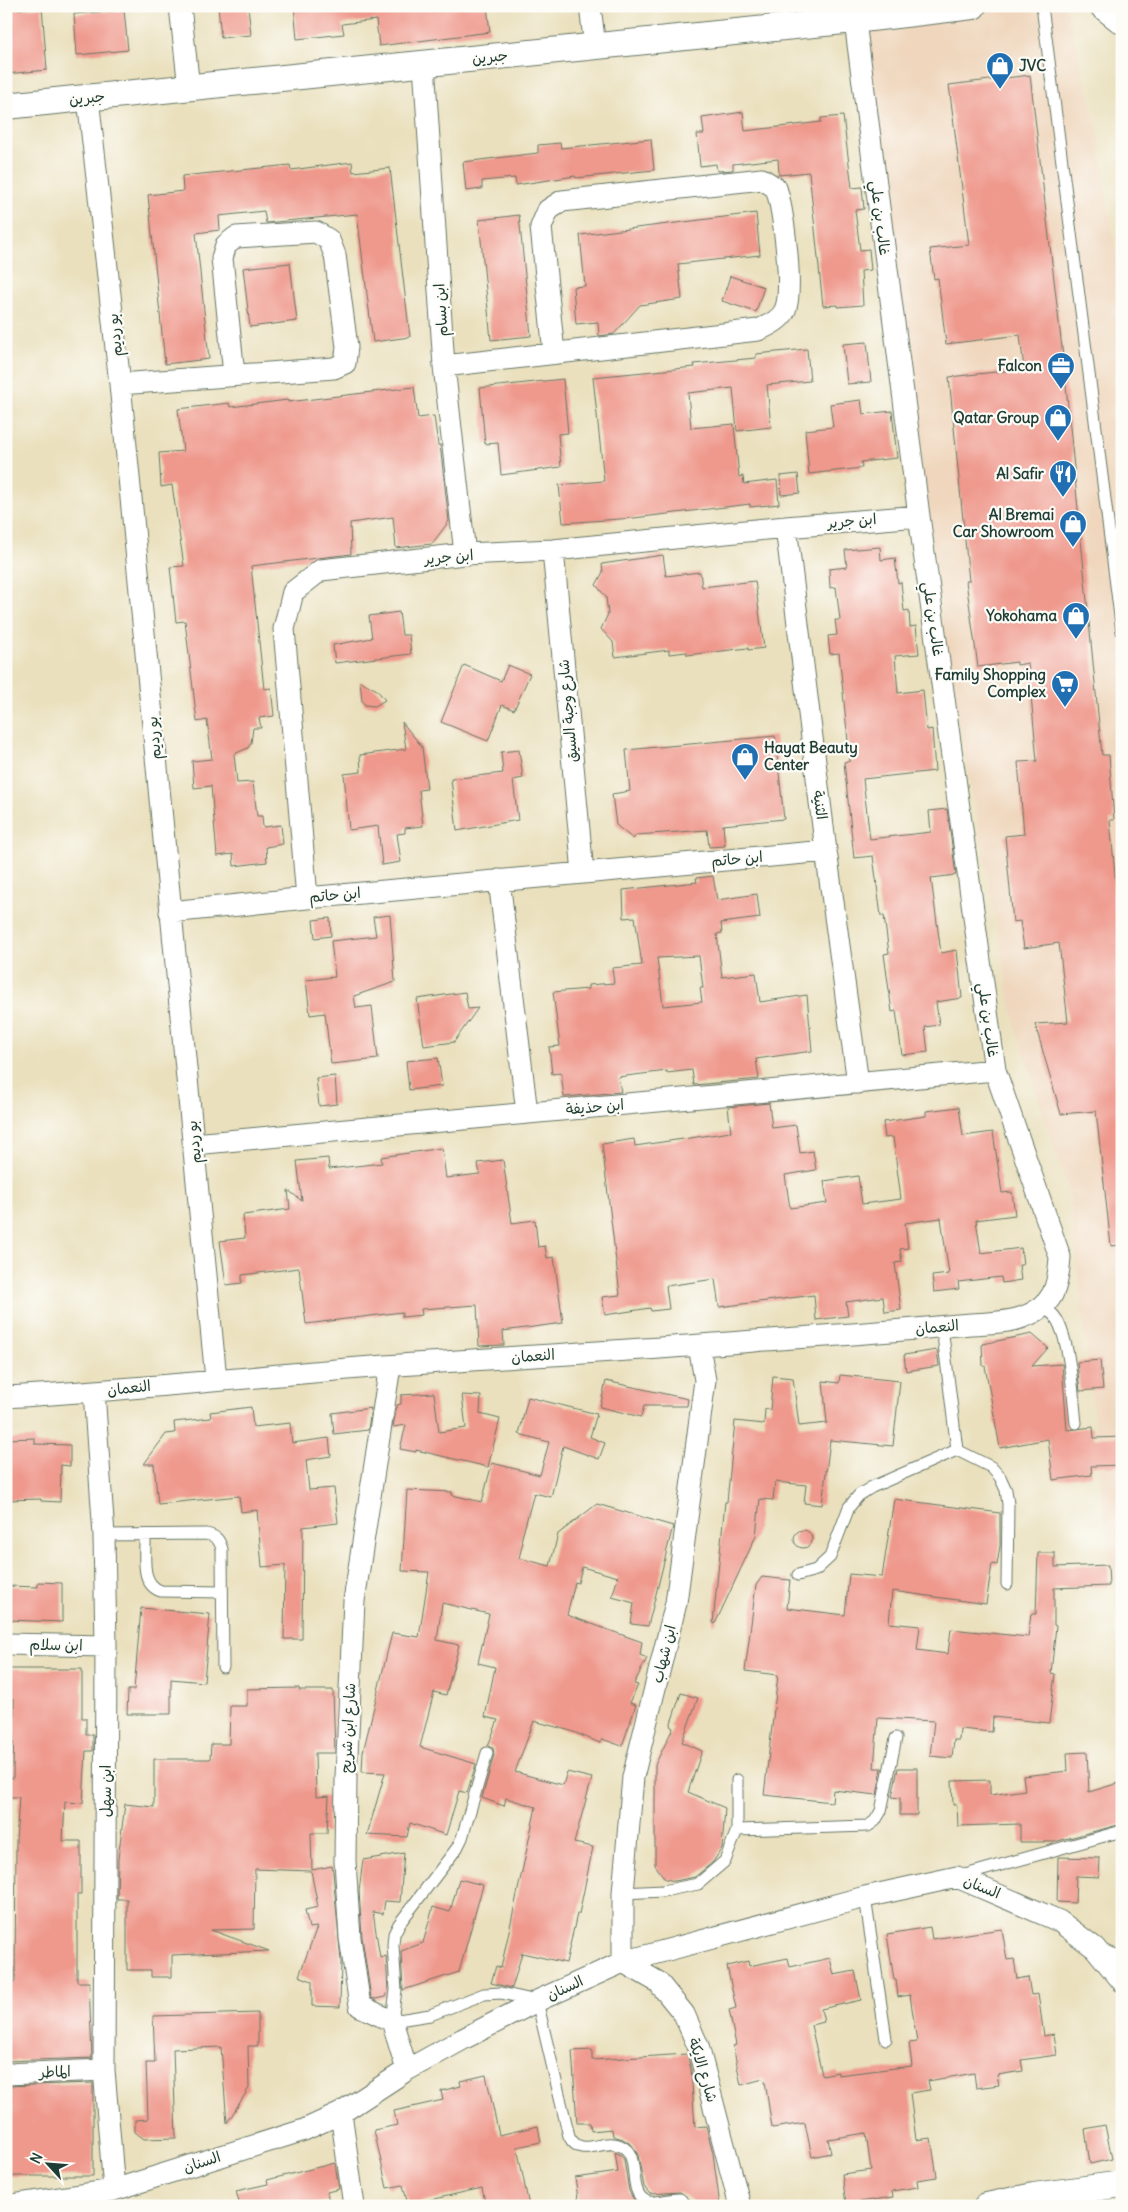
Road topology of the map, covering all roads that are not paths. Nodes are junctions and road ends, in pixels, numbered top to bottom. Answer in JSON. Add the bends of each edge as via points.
{"nodes":[{"id":1,"x":180,"y":6,"type":"edge"},
{"id":2,"x":590,"y":6,"type":"edge"},
{"id":3,"x":974,"y":6,"type":"edge"},
{"id":4,"x":1042,"y":6,"type":"edge"},
{"id":5,"x":1103,"y":6,"type":"edge"},
{"id":6,"x":854,"y":13,"type":"edge"},
{"id":7,"x":1122,"y":21,"type":"edge"},
{"id":8,"x":595,"y":46,"type":"junction"},
{"id":9,"x":424,"y":64,"type":"junction"},
{"id":10,"x":189,"y":88,"type":"junction"},
{"id":11,"x":88,"y":98,"type":"junction"},
{"id":12,"x":6,"y":106,"type":"edge"},
{"id":13,"x":554,"y":353,"type":"junction"},
{"id":14,"x":444,"y":366,"type":"junction"},
{"id":15,"x":234,"y":375,"type":"junction"},
{"id":16,"x":120,"y":384,"type":"junction"},
{"id":17,"x":919,"y":516,"type":"junction"},
{"id":18,"x":786,"y":527,"type":"junction"},
{"id":19,"x":552,"y":550,"type":"junction"},
{"id":20,"x":465,"y":554,"type":"junction"},
{"id":21,"x":1122,"y":632,"type":"edge"},
{"id":22,"x":826,"y":851,"type":"junction"},
{"id":23,"x":583,"y":873,"type":"junction"},
{"id":24,"x":499,"y":880,"type":"junction"},
{"id":25,"x":307,"y":898,"type":"junction"},
{"id":26,"x":170,"y":912,"type":"junction"},
{"id":27,"x":995,"y":1070,"type":"junction"},
{"id":28,"x":858,"y":1083,"type":"junction"},
{"id":29,"x":526,"y":1113,"type":"junction"},
{"id":30,"x":194,"y":1144,"type":"junction"},
{"id":31,"x":1046,"y":1304,"type":"junction"},
{"id":32,"x":942,"y":1327,"type":"junction"},
{"id":33,"x":699,"y":1346,"type":"junction"},
{"id":34,"x":390,"y":1366,"type":"junction"},
{"id":35,"x":216,"y":1379,"type":"junction"},
{"id":36,"x":94,"y":1392,"type":"junction"},
{"id":37,"x":6,"y":1397,"type":"edge"},
{"id":38,"x":1076,"y":1423,"type":"dead end"},
{"id":39,"x":956,"y":1450,"type":"junction"},
{"id":40,"x":146,"y":1535,"type":"junction"},
{"id":41,"x":104,"y":1536,"type":"junction"},
{"id":42,"x":798,"y":1575,"type":"dead end"},
{"id":43,"x":1007,"y":1584,"type":"dead end"},
{"id":44,"x":222,"y":1592,"type":"junction"},
{"id":45,"x":6,"y":1644,"type":"edge"},
{"id":46,"x":106,"y":1646,"type":"junction"},
{"id":47,"x":223,"y":1667,"type":"dead end"},
{"id":48,"x":896,"y":1738,"type":"dead end"},
{"id":49,"x":487,"y":1753,"type":"dead end"},
{"id":50,"x":737,"y":1780,"type":"dead end"},
{"id":51,"x":737,"y":1830,"type":"junction"},
{"id":52,"x":1122,"y":1831,"type":"edge"},
{"id":53,"x":957,"y":1877,"type":"junction"},
{"id":54,"x":623,"y":1893,"type":"junction"},
{"id":55,"x":865,"y":1897,"type":"junction"},
{"id":56,"x":1095,"y":1948,"type":"junction"},
{"id":57,"x":1122,"y":1956,"type":"edge"},
{"id":58,"x":623,"y":1962,"type":"junction"},
{"id":59,"x":1122,"y":1980,"type":"edge"},
{"id":60,"x":537,"y":2001,"type":"junction"},
{"id":61,"x":392,"y":2021,"type":"junction"},
{"id":62,"x":886,"y":2039,"type":"dead end"},
{"id":63,"x":104,"y":2070,"type":"junction"},
{"id":64,"x":407,"y":2070,"type":"junction"},
{"id":65,"x":6,"y":2074,"type":"edge"},
{"id":66,"x":340,"y":2112,"type":"junction"},
{"id":67,"x":1122,"y":2184,"type":"edge"},
{"id":68,"x":114,"y":2190,"type":"junction"},
{"id":69,"x":6,"y":2206,"type":"edge"},
{"id":70,"x":354,"y":2206,"type":"edge"},
{"id":71,"x":687,"y":2206,"type":"edge"},
{"id":72,"x":740,"y":2206,"type":"edge"},
{"id":73,"x":987,"y":2206,"type":"edge"}],
"edges":[{"from":1,"to":10,"type":"street"},
{"from":2,"to":8,"type":"street"},
{"from":3,"to":6,"type":"street","name":"جبرين"},
{"from":4,"to":21,"type":"lane"},
{"from":5,"to":7,"type":"street"},
{"from":6,"to":8,"type":"street","name":"جبرين"},
{"from":6,"to":17,"type":"street","name":"غالب بن علي"},
{"from":8,"to":9,"type":"street","name":"جبرين"},
{"from":9,"to":10,"type":"street","name":"جبرين"},
{"from":9,"to":14,"type":"street","name":"ابن بسام"},
{"from":10,"to":11,"type":"street","name":"جبرين"},
{"from":11,"to":12,"type":"street","name":"جبرين"},
{"from":11,"to":16,"type":"street","name":"بو رديم"},
{"from":13,"to":13,"type":"street","via":[[758,330],[772,324],[785,311],[789,293],[781,204],[776,188],[762,179],[562,201],[548,210],[541,227]]},
{"from":13,"to":14,"type":"street"},
{"from":14,"to":20,"type":"street","name":"ابن بسام"},
{"from":15,"to":15,"type":"street","via":[[334,368],[345,363],[347,347],[335,255],[328,240],[316,232],[236,237],[226,245],[222,258]]},
{"from":15,"to":16,"type":"street"},
{"from":16,"to":26,"type":"street","name":"بو رديم"},
{"from":17,"to":18,"type":"street","name":"ابن جرير"},
{"from":17,"to":27,"type":"street","name":"غالب بن علي"},
{"from":18,"to":19,"type":"street","name":"ابن جرير"},
{"from":18,"to":22,"type":"street","name":"الثنية"},
{"from":19,"to":20,"type":"street","name":"ابن جرير"},
{"from":19,"to":23,"type":"street","name":"شارع وجبة السيق"},
{"from":20,"to":25,"type":"street","name":"ابن جرير","via":[[321,570],[292,592],[284,629]]},
{"from":22,"to":23,"type":"street","name":"ابن حاتم"},
{"from":22,"to":28,"type":"street","name":"الثنية"},
{"from":23,"to":24,"type":"street","name":"ابن حاتم"},
{"from":24,"to":25,"type":"street","name":"ابن حاتم"},
{"from":24,"to":29,"type":"street"},
{"from":25,"to":26,"type":"street","name":"ابن حاتم"},
{"from":26,"to":30,"type":"street","name":"بو رديم"},
{"from":27,"to":28,"type":"street","name":"ابن حذيفة"},
{"from":27,"to":31,"type":"street","name":"غالب بن علي","via":[[1060,1257],[1059,1273]]},
{"from":28,"to":29,"type":"street","name":"ابن حذيفة"},
{"from":29,"to":30,"type":"street","name":"ابن حذيفة"},
{"from":30,"to":35,"type":"street","name":"بو رديم"},
{"from":31,"to":32,"type":"street","name":"النعمان","via":[[1021,1318]]},
{"from":31,"to":38,"type":"lane","via":[[1065,1336]]},
{"from":32,"to":33,"type":"street","name":"النعمان"},
{"from":32,"to":39,"type":"lane"},
{"from":33,"to":34,"type":"street","name":"النعمان"},
{"from":33,"to":54,"type":"street","name":"ابن شهاب","via":[[705,1380],[676,1602],[633,1777]]},
{"from":34,"to":35,"type":"street","name":"النعمان"},
{"from":34,"to":61,"type":"street","name":"شارع ابن شريح","via":[[354,1601],[345,1861],[350,1938],[360,2006]]},
{"from":35,"to":36,"type":"street","name":"النعمان"},
{"from":36,"to":37,"type":"street","name":"النعمان"},
{"from":36,"to":41,"type":"street","name":"ابن سهل"},
{"from":39,"to":42,"type":"lane","via":[[859,1494],[849,1507],[830,1557],[816,1570]]},
{"from":39,"to":43,"type":"lane","via":[[991,1467],[1006,1490]]},
{"from":40,"to":41,"type":"lane"},
{"from":40,"to":44,"type":"lane","via":[[146,1576],[154,1589]]},
{"from":40,"to":44,"type":"lane","via":[[214,1536],[222,1549]]},
{"from":41,"to":46,"type":"street","name":"ابن سهل"},
{"from":44,"to":47,"type":"lane"},
{"from":45,"to":46,"type":"street","name":"ابن سلام"},
{"from":46,"to":63,"type":"street","name":"ابن سهل"},
{"from":48,"to":51,"type":"lane","via":[[881,1811],[868,1826]]},
{"from":49,"to":61,"type":"lane","via":[[457,1848],[394,1934],[396,1990]]},
{"from":50,"to":51,"type":"lane"},
{"from":51,"to":54,"type":"lane","via":[[725,1861],[698,1884],[663,1891]]},
{"from":52,"to":53,"type":"lane"},
{"from":53,"to":55,"type":"street","name":"السنان"},
{"from":53,"to":56,"type":"street","name":"السنان","via":[[1059,1921]]},
{"from":54,"to":58,"type":"street","name":"ابن شهاب"},
{"from":55,"to":58,"type":"street","name":"السنان"},
{"from":55,"to":62,"type":"lane"},
{"from":56,"to":57,"type":"lane"},
{"from":56,"to":59,"type":"street","name":"السنان"},
{"from":58,"to":60,"type":"street","name":"السنان"},
{"from":58,"to":72,"type":"street","name":"شارع الايكة","via":[[658,1982],[684,2014],[698,2046]]},
{"from":60,"to":61,"type":"lane","via":[[501,1993],[484,1994],[430,2015]]},
{"from":60,"to":64,"type":"street","name":"السنان"},
{"from":60,"to":71,"type":"lane","via":[[572,2143],[578,2147],[620,2145],[630,2156],[640,2197],[650,2202],[680,2199]]},
{"from":61,"to":64,"type":"street"},
{"from":63,"to":65,"type":"street","name":"الماطر"},
{"from":63,"to":68,"type":"street","name":"ابن سهل"},
{"from":64,"to":66,"type":"street","name":"السنان"},
{"from":66,"to":68,"type":"street","name":"السنان","via":[[304,2130]]},
{"from":66,"to":70,"type":"street"},
{"from":67,"to":73,"type":"street"},
{"from":68,"to":69,"type":"street","name":"السنان"}]}
